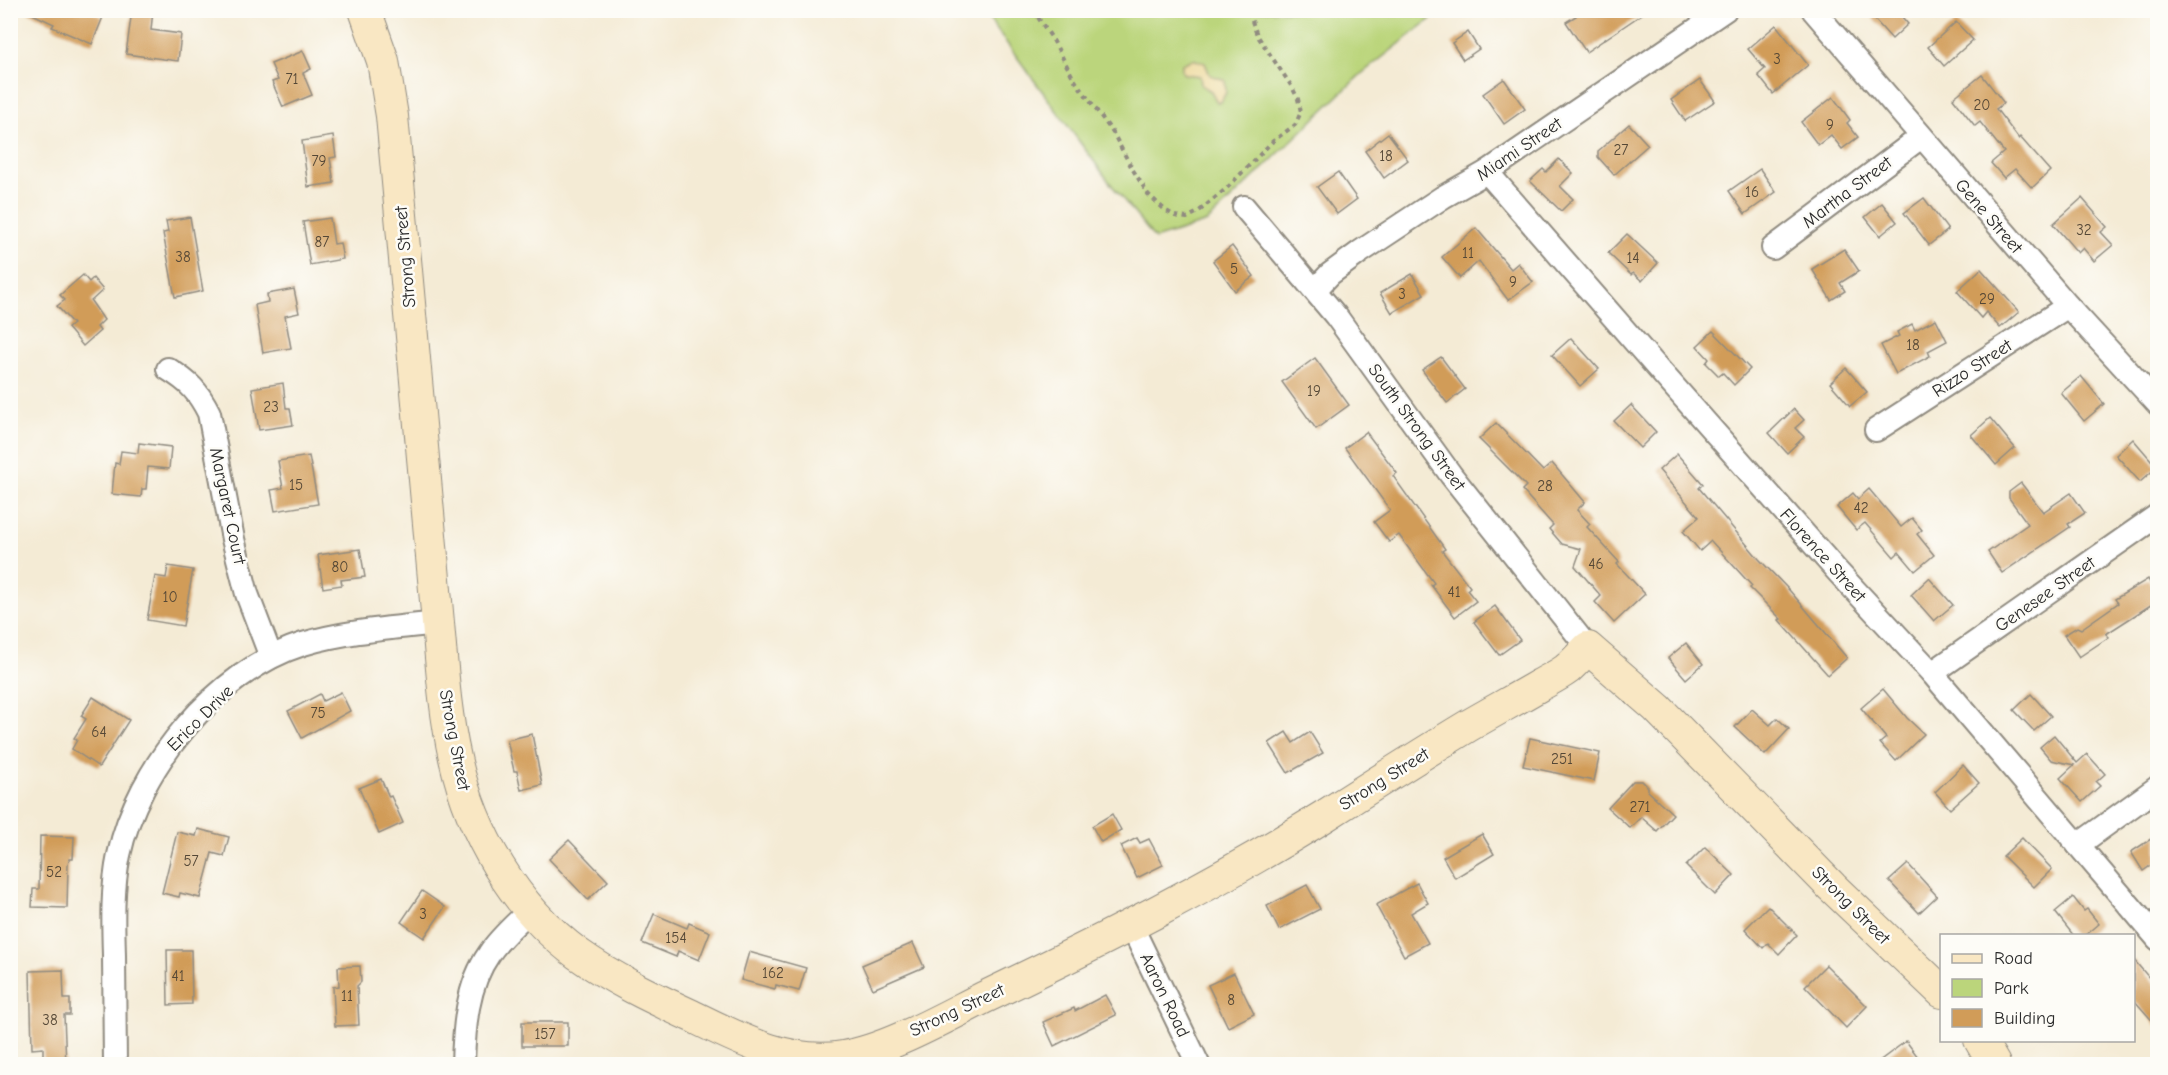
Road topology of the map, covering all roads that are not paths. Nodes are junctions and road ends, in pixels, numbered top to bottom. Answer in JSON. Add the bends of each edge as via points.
{"nodes":[{"id":1,"x":365,"y":10,"type":"edge"},
{"id":2,"x":1725,"y":10,"type":"edge"},
{"id":3,"x":1820,"y":17,"type":"edge"},
{"id":4,"x":1921,"y":137,"type":"junction"},
{"id":5,"x":1487,"y":172,"type":"junction"},
{"id":6,"x":1244,"y":207,"type":"dead end"},
{"id":7,"x":1773,"y":248,"type":"dead end"},
{"id":8,"x":1315,"y":290,"type":"junction"},
{"id":9,"x":2067,"y":306,"type":"junction"},
{"id":10,"x":168,"y":369,"type":"dead end"},
{"id":11,"x":2157,"y":404,"type":"edge"},
{"id":12,"x":1875,"y":430,"type":"dead end"},
{"id":13,"x":2157,"y":515,"type":"edge"},
{"id":14,"x":438,"y":622,"type":"junction"},
{"id":15,"x":1588,"y":648,"type":"junction"},
{"id":16,"x":272,"y":657,"type":"junction"},
{"id":17,"x":1932,"y":673,"type":"junction"},
{"id":18,"x":2157,"y":787,"type":"edge"},
{"id":19,"x":2078,"y":845,"type":"junction"},
{"id":20,"x":530,"y":910,"type":"junction"},
{"id":21,"x":1131,"y":925,"type":"junction"},
{"id":22,"x":2157,"y":939,"type":"edge"},
{"id":23,"x":1940,"y":991,"type":"edge"},
{"id":24,"x":1981,"y":1042,"type":"edge"},
{"id":25,"x":115,"y":1065,"type":"edge"},
{"id":26,"x":463,"y":1065,"type":"edge"},
{"id":27,"x":1198,"y":1065,"type":"edge"},
{"id":28,"x":1995,"y":1065,"type":"edge"}],
"edges":[{"from":1,"to":14,"type":"street","name":"Strong Street","via":[[383,61],[392,116]]},
{"from":2,"to":5,"type":"street","name":"Miami Street"},
{"from":3,"to":4,"type":"street","name":"Gene Street"},
{"from":4,"to":7,"type":"street","name":"Martha Street"},
{"from":4,"to":9,"type":"street","name":"Gene Street"},
{"from":5,"to":8,"type":"street","name":"Miami Street","via":[[1360,252]]},
{"from":5,"to":17,"type":"street","name":"Florence Street","via":[[1800,529]]},
{"from":6,"to":8,"type":"street","name":"South Strong Street"},
{"from":8,"to":15,"type":"street","name":"South Strong Street","via":[[1451,476]]},
{"from":9,"to":11,"type":"street","name":"Gene Street"},
{"from":9,"to":12,"type":"street","name":"Rizzo Street"},
{"from":10,"to":16,"type":"street","name":"Margaret Court","via":[[187,381],[209,413],[232,539],[247,594]]},
{"from":13,"to":17,"type":"street","name":"Genesee Street"},
{"from":14,"to":16,"type":"street","name":"Erico Drive","via":[[340,635]]},
{"from":14,"to":20,"type":"street","name":"Strong Street","via":[[450,729],[463,787],[492,854]]},
{"from":15,"to":21,"type":"street","name":"Strong Street","via":[[1567,669],[1309,826]]},
{"from":15,"to":23,"type":"street","name":"Strong Street","via":[[1657,708]]},
{"from":16,"to":25,"type":"street","name":"Erico Drive","via":[[225,689],[179,734],[139,795],[128,823],[119,855],[114,904]]},
{"from":17,"to":19,"type":"street","name":"Florence Street"},
{"from":18,"to":19,"type":"street"},
{"from":19,"to":22,"type":"street","name":"Florence Street"},
{"from":20,"to":21,"type":"street","name":"Strong Street","via":[[580,956],[636,989],[752,1044],[808,1059],[844,1057],[889,1042]]},
{"from":20,"to":26,"type":"street","via":[[488,954],[476,976],[469,1002]]},
{"from":21,"to":27,"type":"street","name":"Aaron Road"},
{"from":24,"to":28,"type":"street"}]}
